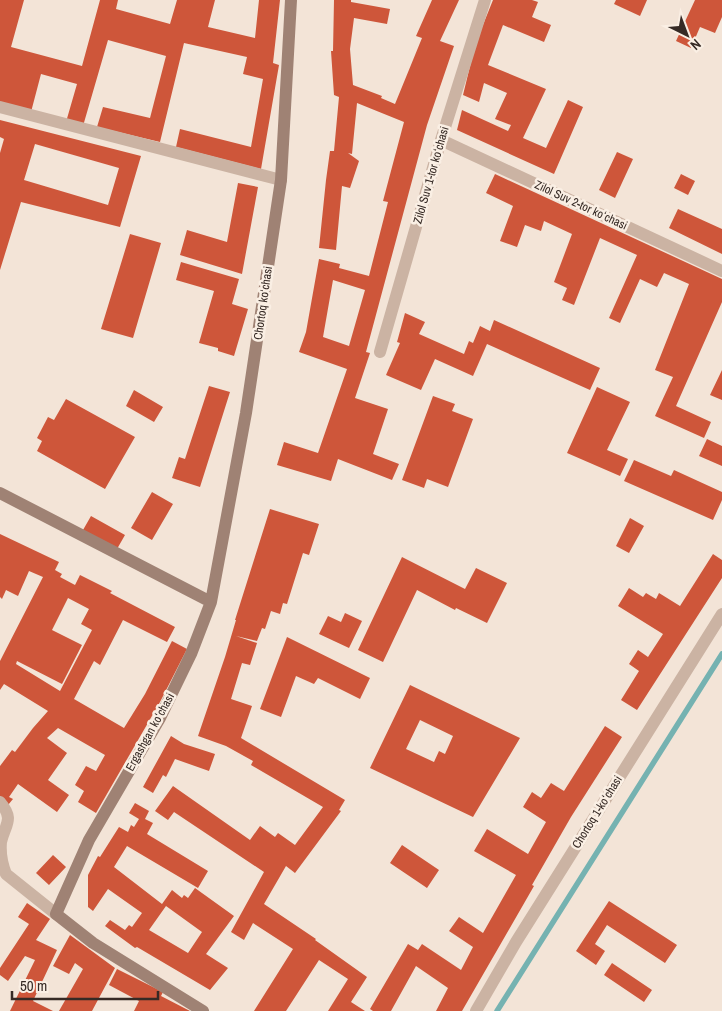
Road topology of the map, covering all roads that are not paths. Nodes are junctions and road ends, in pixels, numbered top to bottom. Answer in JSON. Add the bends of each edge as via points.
{"nodes":[{"id":1,"x":291,"y":0,"type":"edge"},
{"id":2,"x":485,"y":0,"type":"edge"},
{"id":3,"x":0,"y":107,"type":"edge"},
{"id":4,"x":441,"y":140,"type":"junction"},
{"id":5,"x":281,"y":180,"type":"junction"},
{"id":6,"x":722,"y":271,"type":"edge"},
{"id":7,"x":380,"y":352,"type":"dead end"},
{"id":8,"x":0,"y":492,"type":"edge"},
{"id":9,"x":211,"y":602,"type":"junction"},
{"id":10,"x":722,"y":614,"type":"edge"},
{"id":11,"x":0,"y":802,"type":"edge"},
{"id":12,"x":56,"y":914,"type":"junction"},
{"id":13,"x":203,"y":1011,"type":"edge"},
{"id":14,"x":476,"y":1011,"type":"edge"}],
"edges":[{"from":1,"to":5,"type":"main road","name":"Chortoq koʻchasi"},
{"from":2,"to":4,"type":"street","name":"Zilol Suv 1-tor koʻchasi"},
{"from":3,"to":5,"type":"street"},
{"from":4,"to":6,"type":"street","name":"Zilol Suv 2-tor koʻchasi"},
{"from":4,"to":7,"type":"street","name":"Zilol Suv 1-tor koʻchasi"},
{"from":5,"to":9,"type":"main road","name":"Chortoq koʻchasi","via":[[246,414]]},
{"from":8,"to":9,"type":"main road"},
{"from":9,"to":12,"type":"main road","name":"Ergashgan koʻchasi","via":[[191,654],[160,718],[89,840]]},
{"from":10,"to":14,"type":"street","name":"Chortoq 1-koʻchasi"},
{"from":11,"to":12,"type":"street","via":[[9,821],[1,843],[2,865],[6,874]]},
{"from":12,"to":13,"type":"main road","via":[[93,943]]}]}
